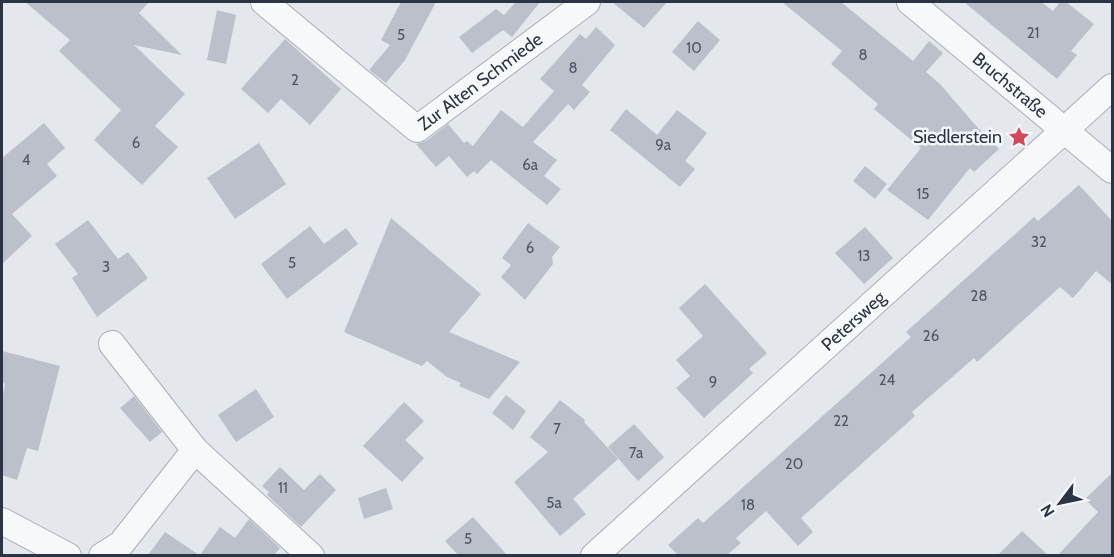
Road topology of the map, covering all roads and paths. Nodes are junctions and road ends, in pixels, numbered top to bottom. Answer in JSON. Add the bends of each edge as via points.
{"nodes":[{"id":1,"x":264,"y":2,"type":"edge"},
{"id":2,"x":587,"y":2,"type":"edge"},
{"id":3,"x":910,"y":2,"type":"edge"},
{"id":4,"x":1113,"y":87,"type":"edge"},
{"id":5,"x":1064,"y":129,"type":"junction"},
{"id":6,"x":1113,"y":170,"type":"edge"},
{"id":7,"x":112,"y":344,"type":"dead end"},
{"id":8,"x":195,"y":450,"type":"junction"},
{"id":9,"x":2,"y":521,"type":"edge"},
{"id":10,"x":68,"y":555,"type":"edge"},
{"id":11,"x":102,"y":555,"type":"edge"},
{"id":12,"x":311,"y":555,"type":"edge"},
{"id":13,"x":594,"y":555,"type":"edge"}],
"edges":[{"from":1,"to":2,"type":"street","name":"Zur Alten Schmiede","via":[[417,129]]},
{"from":3,"to":5,"type":"street","name":"Bruchstraße"},
{"from":4,"to":5,"type":"street","name":"Petersweg"},
{"from":5,"to":6,"type":"street","name":"Bruchstraße"},
{"from":5,"to":13,"type":"street","name":"Petersweg"},
{"from":7,"to":8,"type":"street"},
{"from":8,"to":11,"type":"street","via":[[121,544]]},
{"from":8,"to":12,"type":"street"},
{"from":9,"to":10,"type":"street"}]}
